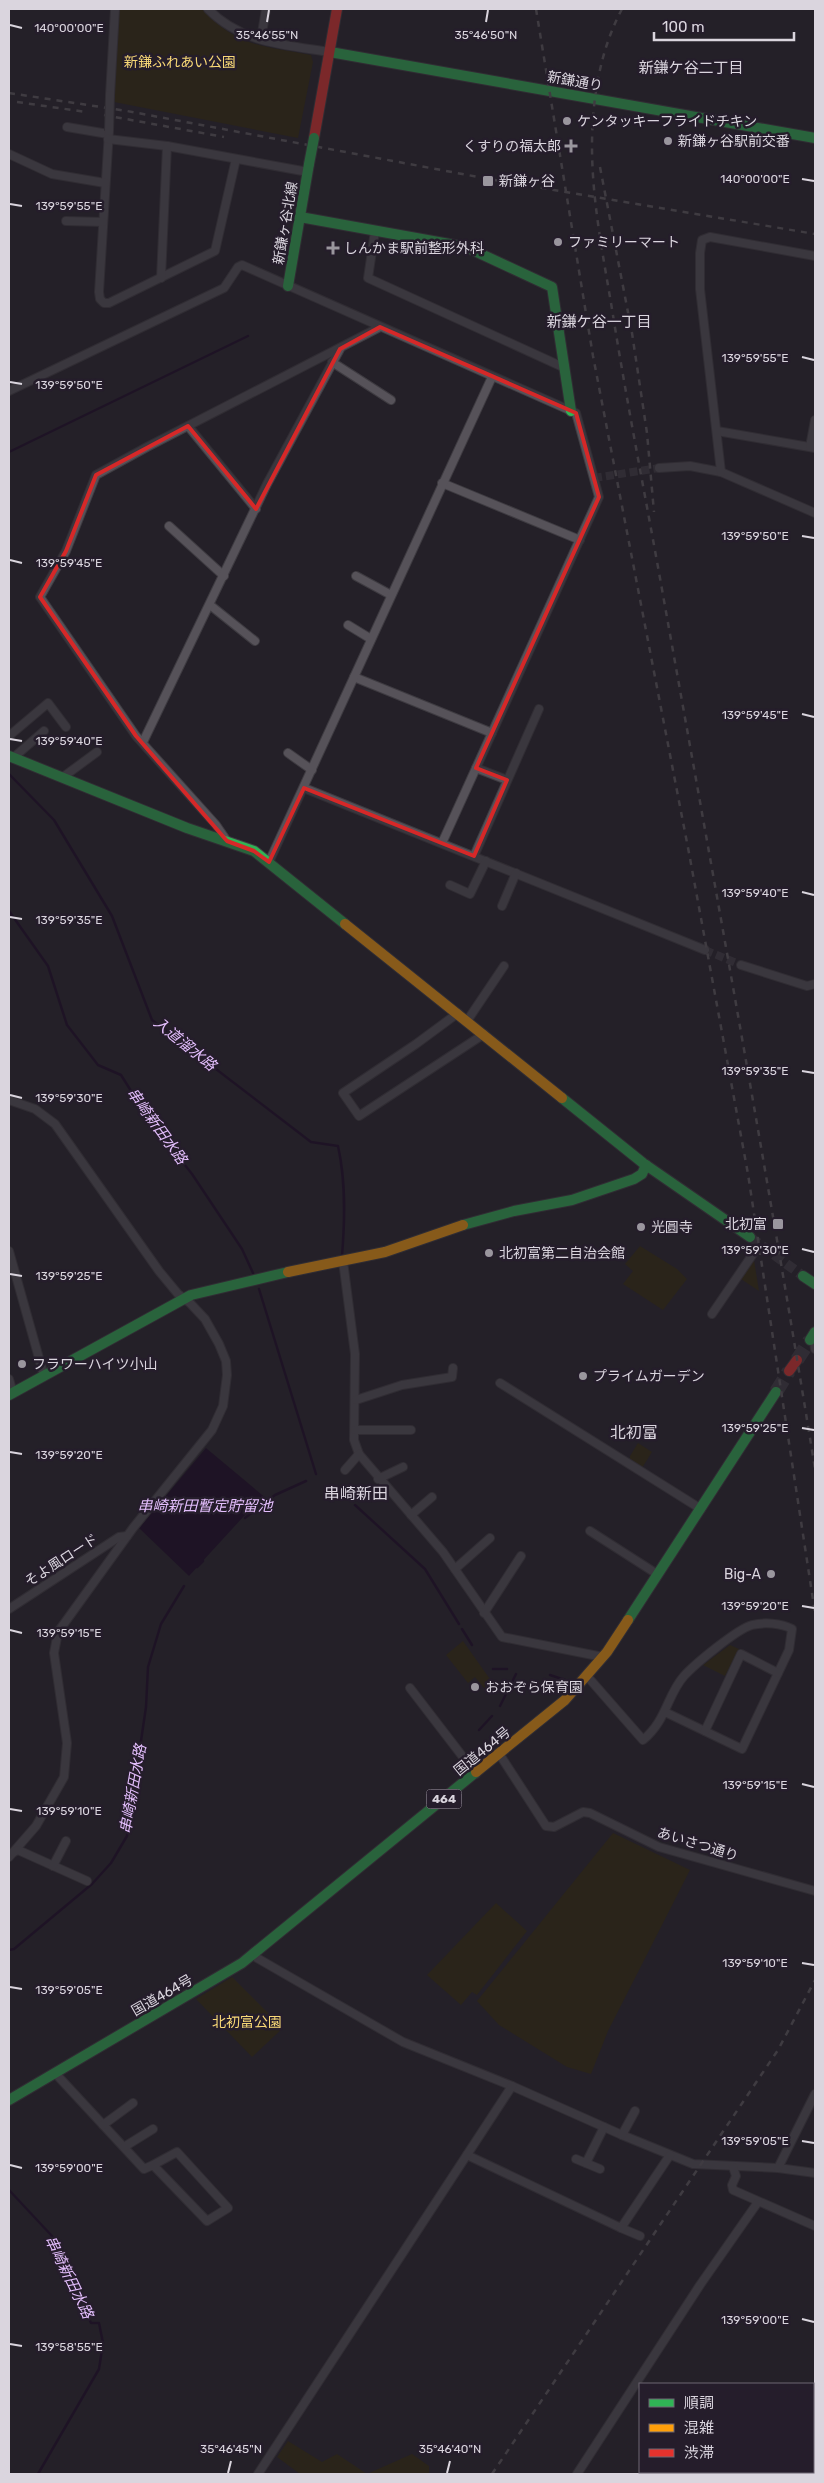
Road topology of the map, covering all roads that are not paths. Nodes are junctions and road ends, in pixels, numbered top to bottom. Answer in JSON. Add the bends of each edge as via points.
{"nodes":[{"id":1,"x":115,"y":9,"type":"edge"},
{"id":2,"x":208,"y":9,"type":"edge"},
{"id":3,"x":266,"y":9,"type":"edge"},
{"id":4,"x":337,"y":9,"type":"edge"},
{"id":5,"x":261,"y":39,"type":"junction"},
{"id":6,"x":330,"y":52,"type":"junction"},
{"id":7,"x":67,"y":127,"type":"dead end"},
{"id":8,"x":108,"y":135,"type":"junction"},
{"id":9,"x":815,"y":138,"type":"edge"},
{"id":10,"x":167,"y":146,"type":"junction"},
{"id":11,"x":9,"y":154,"type":"edge"},
{"id":12,"x":236,"y":159,"type":"junction"},
{"id":13,"x":308,"y":168,"type":"junction"},
{"id":14,"x":105,"y":183,"type":"junction"},
{"id":15,"x":300,"y":217,"type":"junction"},
{"id":16,"x":66,"y":221,"type":"dead end"},
{"id":17,"x":103,"y":222,"type":"junction"},
{"id":18,"x":375,"y":231,"type":"junction"},
{"id":19,"x":815,"y":256,"type":"edge"},
{"id":20,"x":160,"y":278,"type":"junction"},
{"id":21,"x":288,"y":286,"type":"junction"},
{"id":22,"x":380,"y":327,"type":"junction"},
{"id":23,"x":340,"y":349,"type":"junction"},
{"id":24,"x":332,"y":362,"type":"junction"},
{"id":25,"x":565,"y":368,"type":"junction"},
{"id":26,"x":492,"y":377,"type":"junction"},
{"id":27,"x":9,"y":391,"type":"edge"},
{"id":28,"x":391,"y":400,"type":"dead end"},
{"id":29,"x":571,"y":411,"type":"junction"},
{"id":30,"x":815,"y":420,"type":"edge"},
{"id":31,"x":188,"y":426,"type":"junction"},
{"id":32,"x":717,"y":430,"type":"junction"},
{"id":33,"x":813,"y":447,"type":"edge"},
{"id":34,"x":659,"y":468,"type":"tunnel mouth"},
{"id":35,"x":721,"y":472,"type":"junction"},
{"id":36,"x":442,"y":483,"type":"junction"},
{"id":37,"x":256,"y":509,"type":"junction"},
{"id":38,"x":815,"y":512,"type":"edge"},
{"id":39,"x":169,"y":526,"type":"dead end"},
{"id":40,"x":580,"y":540,"type":"junction"},
{"id":41,"x":224,"y":576,"type":"junction"},
{"id":42,"x":356,"y":576,"type":"dead end"},
{"id":43,"x":391,"y":594,"type":"junction"},
{"id":44,"x":210,"y":604,"type":"junction"},
{"id":45,"x":348,"y":625,"type":"dead end"},
{"id":46,"x":371,"y":639,"type":"junction"},
{"id":47,"x":255,"y":641,"type":"dead end"},
{"id":48,"x":354,"y":677,"type":"junction"},
{"id":49,"x":539,"y":709,"type":"dead end"},
{"id":50,"x":66,"y":727,"type":"dead end"},
{"id":51,"x":44,"y":732,"type":"dead end"},
{"id":52,"x":492,"y":733,"type":"junction"},
{"id":53,"x":9,"y":736,"type":"edge"},
{"id":54,"x":143,"y":742,"type":"junction"},
{"id":55,"x":97,"y":752,"type":"dead end"},
{"id":56,"x":288,"y":752,"type":"dead end"},
{"id":57,"x":11,"y":757,"type":"edge"},
{"id":58,"x":476,"y":768,"type":"junction"},
{"id":59,"x":312,"y":770,"type":"junction"},
{"id":60,"x":63,"y":777,"type":"junction"},
{"id":61,"x":508,"y":780,"type":"junction"},
{"id":62,"x":304,"y":788,"type":"junction"},
{"id":63,"x":227,"y":841,"type":"junction"},
{"id":64,"x":442,"y":843,"type":"junction"},
{"id":65,"x":474,"y":856,"type":"junction"},
{"id":66,"x":486,"y":861,"type":"junction"},
{"id":67,"x":269,"y":862,"type":"junction"},
{"id":68,"x":516,"y":873,"type":"junction"},
{"id":69,"x":450,"y":885,"type":"dead end"},
{"id":70,"x":502,"y":906,"type":"dead end"},
{"id":71,"x":705,"y":950,"type":"tunnel mouth"},
{"id":72,"x":742,"y":965,"type":"tunnel mouth"},
{"id":73,"x":504,"y":966,"type":"dead end"},
{"id":74,"x":815,"y":984,"type":"edge"},
{"id":75,"x":458,"y":1013,"type":"junction"},
{"id":76,"x":468,"y":1021,"type":"junction"},
{"id":77,"x":484,"y":1034,"type":"junction"},
{"id":78,"x":9,"y":1100,"type":"edge"},
{"id":79,"x":646,"y":1165,"type":"junction"},
{"id":80,"x":750,"y":1237,"type":"tunnel mouth"},
{"id":81,"x":9,"y":1251,"type":"edge"},
{"id":82,"x":755,"y":1252,"type":"tunnel mouth"},
{"id":83,"x":343,"y":1261,"type":"junction"},
{"id":84,"x":803,"y":1276,"type":"tunnel mouth"},
{"id":85,"x":815,"y":1284,"type":"edge"},
{"id":86,"x":184,"y":1298,"type":"junction"},
{"id":87,"x":712,"y":1314,"type":"dead end"},
{"id":88,"x":797,"y":1360,"type":"tunnel mouth"},
{"id":89,"x":453,"y":1368,"type":"dead end"},
{"id":90,"x":790,"y":1372,"type":"tunnel mouth"},
{"id":91,"x":44,"y":1376,"type":"junction"},
{"id":92,"x":9,"y":1378,"type":"edge"},
{"id":93,"x":500,"y":1383,"type":"dead end"},
{"id":94,"x":776,"y":1392,"type":"tunnel mouth"},
{"id":95,"x":11,"y":1394,"type":"edge"},
{"id":96,"x":356,"y":1400,"type":"junction"},
{"id":97,"x":354,"y":1430,"type":"junction"},
{"id":98,"x":411,"y":1430,"type":"dead end"},
{"id":99,"x":359,"y":1454,"type":"junction"},
{"id":100,"x":403,"y":1467,"type":"dead end"},
{"id":101,"x":344,"y":1470,"type":"dead end"},
{"id":102,"x":378,"y":1478,"type":"junction"},
{"id":103,"x":432,"y":1497,"type":"dead end"},
{"id":104,"x":701,"y":1509,"type":"junction"},
{"id":105,"x":411,"y":1516,"type":"junction"},
{"id":106,"x":590,"y":1531,"type":"dead end"},
{"id":107,"x":128,"y":1536,"type":"junction"},
{"id":108,"x":490,"y":1538,"type":"dead end"},
{"id":109,"x":520,"y":1556,"type":"dead end"},
{"id":110,"x":455,"y":1569,"type":"junction"},
{"id":111,"x":657,"y":1574,"type":"junction"},
{"id":112,"x":9,"y":1609,"type":"edge"},
{"id":113,"x":484,"y":1613,"type":"junction"},
{"id":114,"x":603,"y":1657,"type":"junction"},
{"id":115,"x":778,"y":1673,"type":"junction"},
{"id":116,"x":588,"y":1676,"type":"junction"},
{"id":117,"x":410,"y":1688,"type":"dead end"},
{"id":118,"x":665,"y":1712,"type":"junction"},
{"id":119,"x":705,"y":1731,"type":"junction"},
{"id":120,"x":500,"y":1755,"type":"junction"},
{"id":121,"x":476,"y":1774,"type":"junction"},
{"id":122,"x":66,"y":1842,"type":"dead end"},
{"id":123,"x":18,"y":1850,"type":"junction"},
{"id":124,"x":9,"y":1856,"type":"edge"},
{"id":125,"x":53,"y":1866,"type":"junction"},
{"id":126,"x":87,"y":1881,"type":"dead end"},
{"id":127,"x":815,"y":1891,"type":"edge"},
{"id":128,"x":254,"y":1952,"type":"junction"},
{"id":129,"x":55,"y":2073,"type":"junction"},
{"id":130,"x":512,"y":2086,"type":"junction"},
{"id":131,"x":815,"y":2094,"type":"edge"},
{"id":132,"x":9,"y":2100,"type":"edge"},
{"id":133,"x":132,"y":2103,"type":"dead end"},
{"id":134,"x":635,"y":2111,"type":"dead end"},
{"id":135,"x":103,"y":2125,"type":"junction"},
{"id":136,"x":604,"y":2127,"type":"junction"},
{"id":137,"x":153,"y":2129,"type":"dead end"},
{"id":138,"x":622,"y":2135,"type":"junction"},
{"id":139,"x":124,"y":2147,"type":"junction"},
{"id":140,"x":467,"y":2154,"type":"junction"},
{"id":141,"x":670,"y":2155,"type":"junction"},
{"id":142,"x":576,"y":2159,"type":"dead end"},
{"id":143,"x":586,"y":2163,"type":"junction"},
{"id":144,"x":154,"y":2165,"type":"junction"},
{"id":145,"x":733,"y":2167,"type":"junction"},
{"id":146,"x":778,"y":2168,"type":"junction"},
{"id":147,"x":600,"y":2169,"type":"dead end"},
{"id":148,"x":815,"y":2173,"type":"edge"},
{"id":149,"x":758,"y":2202,"type":"junction"},
{"id":150,"x":815,"y":2226,"type":"edge"},
{"id":151,"x":621,"y":2228,"type":"junction"},
{"id":152,"x":640,"y":2236,"type":"dead end"},
{"id":153,"x":258,"y":2474,"type":"edge"},
{"id":154,"x":577,"y":2474,"type":"edge"}],
"edges":[{"from":1,"to":8,"type":"street","bridge":true},
{"from":2,"to":5,"type":"street","via":[[240,34]]},
{"from":3,"to":5,"type":"street"},
{"from":4,"to":6,"type":"main road"},
{"from":5,"to":6,"type":"street"},
{"from":6,"to":9,"type":"main road","name":"新鎌通り"},
{"from":6,"to":13,"type":"main road","name":"新鎌ヶ谷北線","bridge":true},
{"from":7,"to":8,"type":"street"},
{"from":8,"to":10,"type":"street"},
{"from":8,"to":14,"type":"street"},
{"from":10,"to":12,"type":"street"},
{"from":10,"to":20,"type":"street"},
{"from":11,"to":14,"type":"street","via":[[52,174]]},
{"from":12,"to":13,"type":"street"},
{"from":12,"to":20,"type":"street","via":[[215,251]]},
{"from":13,"to":15,"type":"main road","name":"新鎌ヶ谷北線"},
{"from":14,"to":17,"type":"street"},
{"from":15,"to":18,"type":"main road"},
{"from":15,"to":21,"type":"main road","name":"新鎌ヶ谷北線"},
{"from":16,"to":17,"type":"street"},
{"from":17,"to":20,"type":"street","via":[[100,299],[104,303]]},
{"from":18,"to":25,"type":"street","via":[[368,278]]},
{"from":18,"to":25,"type":"main road","via":[[466,247],[552,287]]},
{"from":19,"to":32,"type":"street","via":[[710,238],[702,240],[700,289]]},
{"from":21,"to":22,"type":"street"},
{"from":21,"to":27,"type":"street","via":[[242,265],[224,288]]},
{"from":22,"to":23,"type":"street"},
{"from":22,"to":26,"type":"street"},
{"from":23,"to":24,"type":"street"},
{"from":23,"to":31,"type":"street"},
{"from":24,"to":28,"type":"street"},
{"from":24,"to":37,"type":"street"},
{"from":25,"to":29,"type":"main road"},
{"from":26,"to":29,"type":"street"},
{"from":26,"to":36,"type":"street"},
{"from":29,"to":40,"type":"street","via":[[576,413],[599,497]]},
{"from":30,"to":33,"type":"street"},
{"from":31,"to":37,"type":"street"},
{"from":31,"to":54,"type":"street","via":[[96,476],[66,551],[40,597]]},
{"from":32,"to":33,"type":"street"},
{"from":32,"to":35,"type":"street"},
{"from":34,"to":35,"type":"street","via":[[690,466]]},
{"from":35,"to":38,"type":"street"},
{"from":36,"to":40,"type":"street"},
{"from":36,"to":43,"type":"street"},
{"from":37,"to":41,"type":"street"},
{"from":39,"to":41,"type":"street"},
{"from":40,"to":52,"type":"street"},
{"from":41,"to":44,"type":"street"},
{"from":42,"to":43,"type":"street"},
{"from":43,"to":46,"type":"street"},
{"from":44,"to":47,"type":"street"},
{"from":44,"to":54,"type":"street"},
{"from":45,"to":46,"type":"street"},
{"from":46,"to":48,"type":"street"},
{"from":48,"to":52,"type":"street"},
{"from":48,"to":59,"type":"street"},
{"from":49,"to":61,"type":"street"},
{"from":50,"to":53,"type":"street","via":[[48,703]]},
{"from":51,"to":57,"type":"street"},
{"from":52,"to":58,"type":"street"},
{"from":54,"to":63,"type":"street"},
{"from":55,"to":60,"type":"street"},
{"from":56,"to":59,"type":"street"},
{"from":57,"to":60,"type":"main road"},
{"from":58,"to":61,"type":"street"},
{"from":58,"to":64,"type":"street"},
{"from":59,"to":62,"type":"street"},
{"from":60,"to":63,"type":"main road","via":[[178,825]]},
{"from":61,"to":65,"type":"street"},
{"from":62,"to":64,"type":"street"},
{"from":62,"to":67,"type":"street"},
{"from":63,"to":67,"type":"main road","via":[[254,851]]},
{"from":64,"to":65,"type":"street"},
{"from":65,"to":66,"type":"street"},
{"from":66,"to":68,"type":"street"},
{"from":66,"to":69,"type":"street","via":[[470,894]]},
{"from":67,"to":75,"type":"main road"},
{"from":68,"to":70,"type":"street"},
{"from":68,"to":71,"type":"street"},
{"from":72,"to":74,"type":"street","via":[[807,986]]},
{"from":73,"to":76,"type":"street"},
{"from":75,"to":76,"type":"main road"},
{"from":75,"to":77,"type":"street","via":[[343,1093],[359,1116]]},
{"from":76,"to":77,"type":"main road"},
{"from":77,"to":79,"type":"main road"},
{"from":78,"to":86,"type":"street","via":[[35,1109],[55,1124],[159,1272]]},
{"from":79,"to":80,"type":"main road"},
{"from":79,"to":83,"type":"main road","via":[[642,1174],[614,1188],[465,1224],[385,1252]]},
{"from":81,"to":91,"type":"street"},
{"from":82,"to":87,"type":"street"},
{"from":83,"to":86,"type":"main road","via":[[228,1284]]},
{"from":83,"to":96,"type":"street","via":[[355,1354]]},
{"from":84,"to":85,"type":"main road"},
{"from":86,"to":91,"type":"main road"},
{"from":86,"to":107,"type":"street","via":[[205,1319],[226,1361],[223,1406],[212,1430]]},
{"from":88,"to":90,"type":"main road"},
{"from":89,"to":96,"type":"street","via":[[452,1377],[402,1385]]},
{"from":91,"to":95,"type":"main road"},
{"from":92,"to":95,"type":"street"},
{"from":93,"to":104,"type":"street"},
{"from":94,"to":104,"type":"main road","name":"国道464号","number":"464"},
{"from":96,"to":97,"type":"street"},
{"from":97,"to":98,"type":"street"},
{"from":97,"to":99,"type":"street"},
{"from":99,"to":101,"type":"street"},
{"from":99,"to":102,"type":"street"},
{"from":100,"to":102,"type":"street"},
{"from":102,"to":105,"type":"street"},
{"from":103,"to":105,"type":"street"},
{"from":104,"to":111,"type":"main road","name":"国道464号","number":"464"},
{"from":105,"to":110,"type":"street"},
{"from":106,"to":111,"type":"street"},
{"from":107,"to":112,"type":"street","name":"そよ風ロード","via":[[119,1536]]},
{"from":107,"to":123,"type":"street","via":[[58,1632],[54,1660],[65,1724],[66,1766],[48,1808]]},
{"from":108,"to":110,"type":"street"},
{"from":109,"to":113,"type":"street"},
{"from":110,"to":113,"type":"street"},
{"from":111,"to":114,"type":"main road","name":"国道464号","number":"464"},
{"from":113,"to":114,"type":"street","via":[[497,1633],[509,1640]]},
{"from":114,"to":116,"type":"main road","name":"国道464号","number":"464"},
{"from":115,"to":118,"type":"street","via":[[790,1650],[792,1629],[783,1624],[751,1625],[723,1643],[684,1676]]},
{"from":115,"to":119,"type":"street","via":[[742,1748]]},
{"from":115,"to":119,"type":"street","via":[[741,1654]]},
{"from":116,"to":118,"type":"street","via":[[644,1740],[655,1730]]},
{"from":116,"to":120,"type":"main road","name":"国道464号","number":"464"},
{"from":117,"to":121,"type":"street"},
{"from":118,"to":119,"type":"street"},
{"from":120,"to":121,"type":"main road","name":"国道464号","number":"464"},
{"from":120,"to":127,"type":"street","name":"あいさつ通り","via":[[546,1826],[554,1827],[584,1812],[590,1813],[659,1847]]},
{"from":121,"to":128,"type":"main road","name":"国道464号","number":"464"},
{"from":122,"to":125,"type":"street"},
{"from":123,"to":124,"type":"street"},
{"from":123,"to":125,"type":"street"},
{"from":125,"to":126,"type":"street"},
{"from":128,"to":129,"type":"main road","name":"国道464号","number":"464","via":[[242,1963]]},
{"from":128,"to":130,"type":"street","via":[[257,1958],[403,2042]]},
{"from":129,"to":132,"type":"main road","name":"国道464号","number":"464"},
{"from":129,"to":135,"type":"street"},
{"from":130,"to":136,"type":"street"},
{"from":130,"to":140,"type":"street"},
{"from":131,"to":146,"type":"street"},
{"from":133,"to":135,"type":"street"},
{"from":134,"to":138,"type":"street"},
{"from":135,"to":139,"type":"street"},
{"from":136,"to":138,"type":"street"},
{"from":136,"to":143,"type":"street"},
{"from":137,"to":139,"type":"street"},
{"from":138,"to":141,"type":"street"},
{"from":139,"to":144,"type":"street","via":[[144,2169]]},
{"from":140,"to":151,"type":"street"},
{"from":140,"to":153,"type":"street"},
{"from":141,"to":145,"type":"street","via":[[699,2166]]},
{"from":141,"to":151,"type":"street"},
{"from":142,"to":143,"type":"street"},
{"from":143,"to":147,"type":"street"},
{"from":144,"to":144,"type":"street","via":[[207,2221],[228,2208],[177,2152]]},
{"from":145,"to":146,"type":"street"},
{"from":145,"to":149,"type":"street","via":[[736,2176],[733,2190]]},
{"from":146,"to":148,"type":"street"},
{"from":149,"to":150,"type":"street"},
{"from":149,"to":154,"type":"street"},
{"from":151,"to":152,"type":"street"}]}
